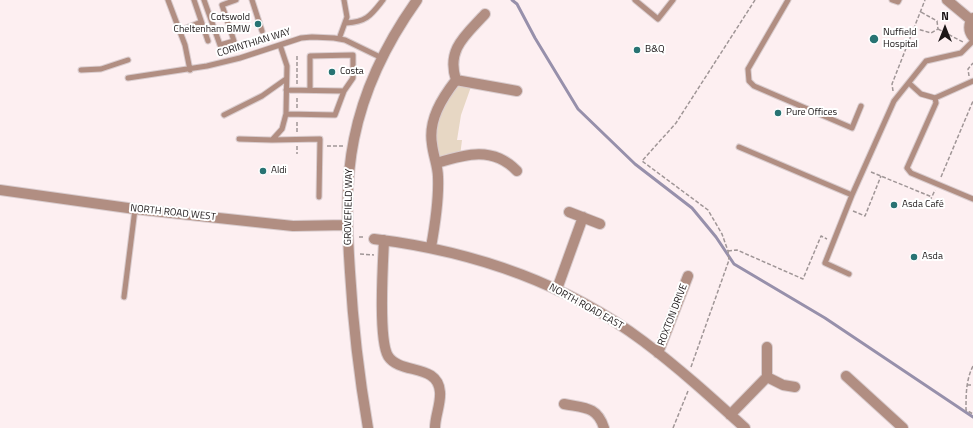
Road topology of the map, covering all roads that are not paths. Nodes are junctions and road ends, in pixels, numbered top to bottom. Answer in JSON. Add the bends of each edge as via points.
{"nodes":[{"id":1,"x":168,"y":0,"type":"edge"},
{"id":2,"x":194,"y":0,"type":"edge"},
{"id":3,"x":204,"y":0,"type":"edge"},
{"id":4,"x":236,"y":0,"type":"edge"},
{"id":5,"x":252,"y":0,"type":"edge"},
{"id":6,"x":344,"y":0,"type":"edge"},
{"id":7,"x":384,"y":0,"type":"edge"},
{"id":8,"x":417,"y":0,"type":"edge"},
{"id":9,"x":635,"y":0,"type":"edge"},
{"id":10,"x":673,"y":0,"type":"edge"},
{"id":11,"x":788,"y":0,"type":"edge"},
{"id":12,"x":892,"y":0,"type":"edge"},
{"id":13,"x":899,"y":0,"type":"edge"},
{"id":14,"x":947,"y":0,"type":"edge"},
{"id":15,"x":485,"y":14,"type":"dead end"},
{"id":16,"x":972,"y":19,"type":"edge"},
{"id":17,"x":201,"y":22,"type":"junction"},
{"id":18,"x":346,"y":22,"type":"junction"},
{"id":19,"x":180,"y":31,"type":"junction"},
{"id":20,"x":262,"y":31,"type":"dead end"},
{"id":21,"x":340,"y":39,"type":"junction"},
{"id":22,"x":208,"y":41,"type":"dead end"},
{"id":23,"x":972,"y":41,"type":"edge"},
{"id":24,"x":280,"y":45,"type":"junction"},
{"id":25,"x":382,"y":58,"type":"junction"},
{"id":26,"x":128,"y":60,"type":"dead end"},
{"id":27,"x":81,"y":70,"type":"dead end"},
{"id":28,"x":190,"y":70,"type":"junction"},
{"id":29,"x":128,"y":78,"type":"dead end"},
{"id":30,"x":286,"y":79,"type":"junction"},
{"id":31,"x":456,"y":80,"type":"junction"},
{"id":32,"x":973,"y":81,"type":"edge"},
{"id":33,"x":910,"y":84,"type":"junction"},
{"id":34,"x":286,"y":90,"type":"junction"},
{"id":35,"x":310,"y":90,"type":"junction"},
{"id":36,"x":344,"y":91,"type":"junction"},
{"id":37,"x":517,"y":91,"type":"dead end"},
{"id":38,"x":936,"y":98,"type":"junction"},
{"id":39,"x":861,"y":106,"type":"dead end"},
{"id":40,"x":286,"y":114,"type":"junction"},
{"id":41,"x":224,"y":115,"type":"dead end"},
{"id":42,"x":239,"y":139,"type":"dead end"},
{"id":43,"x":272,"y":140,"type":"junction"},
{"id":44,"x":739,"y":147,"type":"dead end"},
{"id":45,"x":437,"y":163,"type":"junction"},
{"id":46,"x":517,"y":170,"type":"dead end"},
{"id":47,"x":0,"y":190,"type":"edge"},
{"id":48,"x":852,"y":195,"type":"junction"},
{"id":49,"x":319,"y":197,"type":"dead end"},
{"id":50,"x":973,"y":200,"type":"edge"},
{"id":51,"x":135,"y":209,"type":"junction"},
{"id":52,"x":569,"y":212,"type":"dead end"},
{"id":53,"x":584,"y":217,"type":"junction"},
{"id":54,"x":600,"y":224,"type":"dead end"},
{"id":55,"x":347,"y":225,"type":"junction"},
{"id":56,"x":431,"y":247,"type":"junction"},
{"id":57,"x":849,"y":274,"type":"dead end"},
{"id":58,"x":688,"y":276,"type":"dead end"},
{"id":59,"x":557,"y":289,"type":"junction"},
{"id":60,"x":124,"y":297,"type":"dead end"},
{"id":61,"x":767,"y":347,"type":"dead end"},
{"id":62,"x":658,"y":353,"type":"junction"},
{"id":63,"x":846,"y":376,"type":"dead end"},
{"id":64,"x":767,"y":377,"type":"junction"},
{"id":65,"x":795,"y":387,"type":"dead end"},
{"id":66,"x":564,"y":404,"type":"dead end"},
{"id":67,"x":730,"y":414,"type":"junction"},
{"id":68,"x":368,"y":428,"type":"edge"},
{"id":69,"x":435,"y":428,"type":"edge"},
{"id":70,"x":604,"y":428,"type":"edge"},
{"id":71,"x":745,"y":428,"type":"edge"},
{"id":72,"x":903,"y":428,"type":"edge"}],
"edges":[{"from":1,"to":19,"type":"lane"},
{"from":2,"to":17,"type":"lane"},
{"from":3,"to":4,"type":"lane","via":[[220,45],[234,41],[222,5]]},
{"from":5,"to":20,"type":"lane"},
{"from":6,"to":18,"type":"lane"},
{"from":7,"to":18,"type":"lane","via":[[368,18],[359,22]]},
{"from":8,"to":25,"type":"street","name":"GROVEFIELD WAY","via":[[395,32]]},
{"from":9,"to":10,"type":"lane","via":[[658,19]]},
{"from":11,"to":39,"type":"lane","via":[[748,69],[749,81],[754,86],[852,128]]},
{"from":12,"to":13,"type":"lane"},
{"from":14,"to":16,"type":"street"},
{"from":15,"to":31,"type":"street","via":[[458,44],[453,59]]},
{"from":16,"to":23,"type":"street","via":[[969,30]]},
{"from":17,"to":19,"type":"lane"},
{"from":17,"to":22,"type":"lane"},
{"from":18,"to":21,"type":"lane"},
{"from":19,"to":28,"type":"lane"},
{"from":21,"to":24,"type":"lane","name":"CORINTHIAN WAY","via":[[312,37]]},
{"from":21,"to":25,"type":"lane","name":"CORINTHIAN WAY"},
{"from":23,"to":33,"type":"lane","via":[[961,53],[926,61],[916,71]]},
{"from":24,"to":28,"type":"lane","name":"CORINTHIAN WAY","via":[[224,63]]},
{"from":24,"to":30,"type":"lane","via":[[287,66]]},
{"from":25,"to":55,"type":"street","name":"GROVEFIELD WAY","via":[[367,94],[354,139],[348,181]]},
{"from":26,"to":27,"type":"lane","via":[[101,69]]},
{"from":28,"to":29,"type":"lane","name":"CORINTHIAN WAY"},
{"from":30,"to":34,"type":"lane"},
{"from":30,"to":41,"type":"lane","via":[[262,96]]},
{"from":31,"to":37,"type":"street"},
{"from":31,"to":45,"type":"street","via":[[440,103],[434,121],[432,144]]},
{"from":32,"to":38,"type":"lane"},
{"from":33,"to":38,"type":"lane","via":[[921,94]]},
{"from":33,"to":48,"type":"lane","via":[[894,101]]},
{"from":34,"to":35,"type":"lane"},
{"from":34,"to":40,"type":"lane"},
{"from":35,"to":36,"type":"lane"},
{"from":35,"to":36,"type":"lane","via":[[310,56],[353,55],[353,78]]},
{"from":36,"to":40,"type":"lane","via":[[335,115]]},
{"from":38,"to":50,"type":"lane","via":[[907,168],[911,173]]},
{"from":40,"to":43,"type":"lane","via":[[282,129]]},
{"from":42,"to":43,"type":"lane"},
{"from":43,"to":49,"type":"lane","via":[[320,139]]},
{"from":44,"to":48,"type":"lane"},
{"from":45,"to":46,"type":"street","via":[[473,153],[484,154],[511,164]]},
{"from":45,"to":56,"type":"street","via":[[438,194]]},
{"from":47,"to":51,"type":"street","name":"NORTH ROAD WEST"},
{"from":48,"to":57,"type":"lane","via":[[825,263]]},
{"from":51,"to":55,"type":"street","name":"NORTH ROAD WEST","via":[[293,226]]},
{"from":51,"to":60,"type":"lane"},
{"from":52,"to":53,"type":"street"},
{"from":53,"to":54,"type":"street"},
{"from":53,"to":59,"type":"street"},
{"from":55,"to":68,"type":"street","name":"GROVEFIELD WAY","via":[[353,319]]},
{"from":56,"to":59,"type":"street","name":"NORTH ROAD EAST","via":[[495,264]]},
{"from":56,"to":69,"type":"street","name":"NORTH ROAD EAST","via":[[379,239],[383,256],[382,298],[386,349],[390,358],[397,364],[425,372],[437,382],[440,395]]},
{"from":58,"to":62,"type":"street","name":"ROXTON DRIVE"},
{"from":59,"to":62,"type":"street","name":"NORTH ROAD EAST","via":[[609,318]]},
{"from":61,"to":64,"type":"street"},
{"from":62,"to":67,"type":"street","name":"NORTH ROAD EAST"},
{"from":63,"to":72,"type":"street"},
{"from":64,"to":65,"type":"street","via":[[783,385]]},
{"from":64,"to":67,"type":"street"},
{"from":66,"to":70,"type":"street","via":[[595,412]]},
{"from":67,"to":71,"type":"street","name":"NORTH ROAD EAST"}]}
